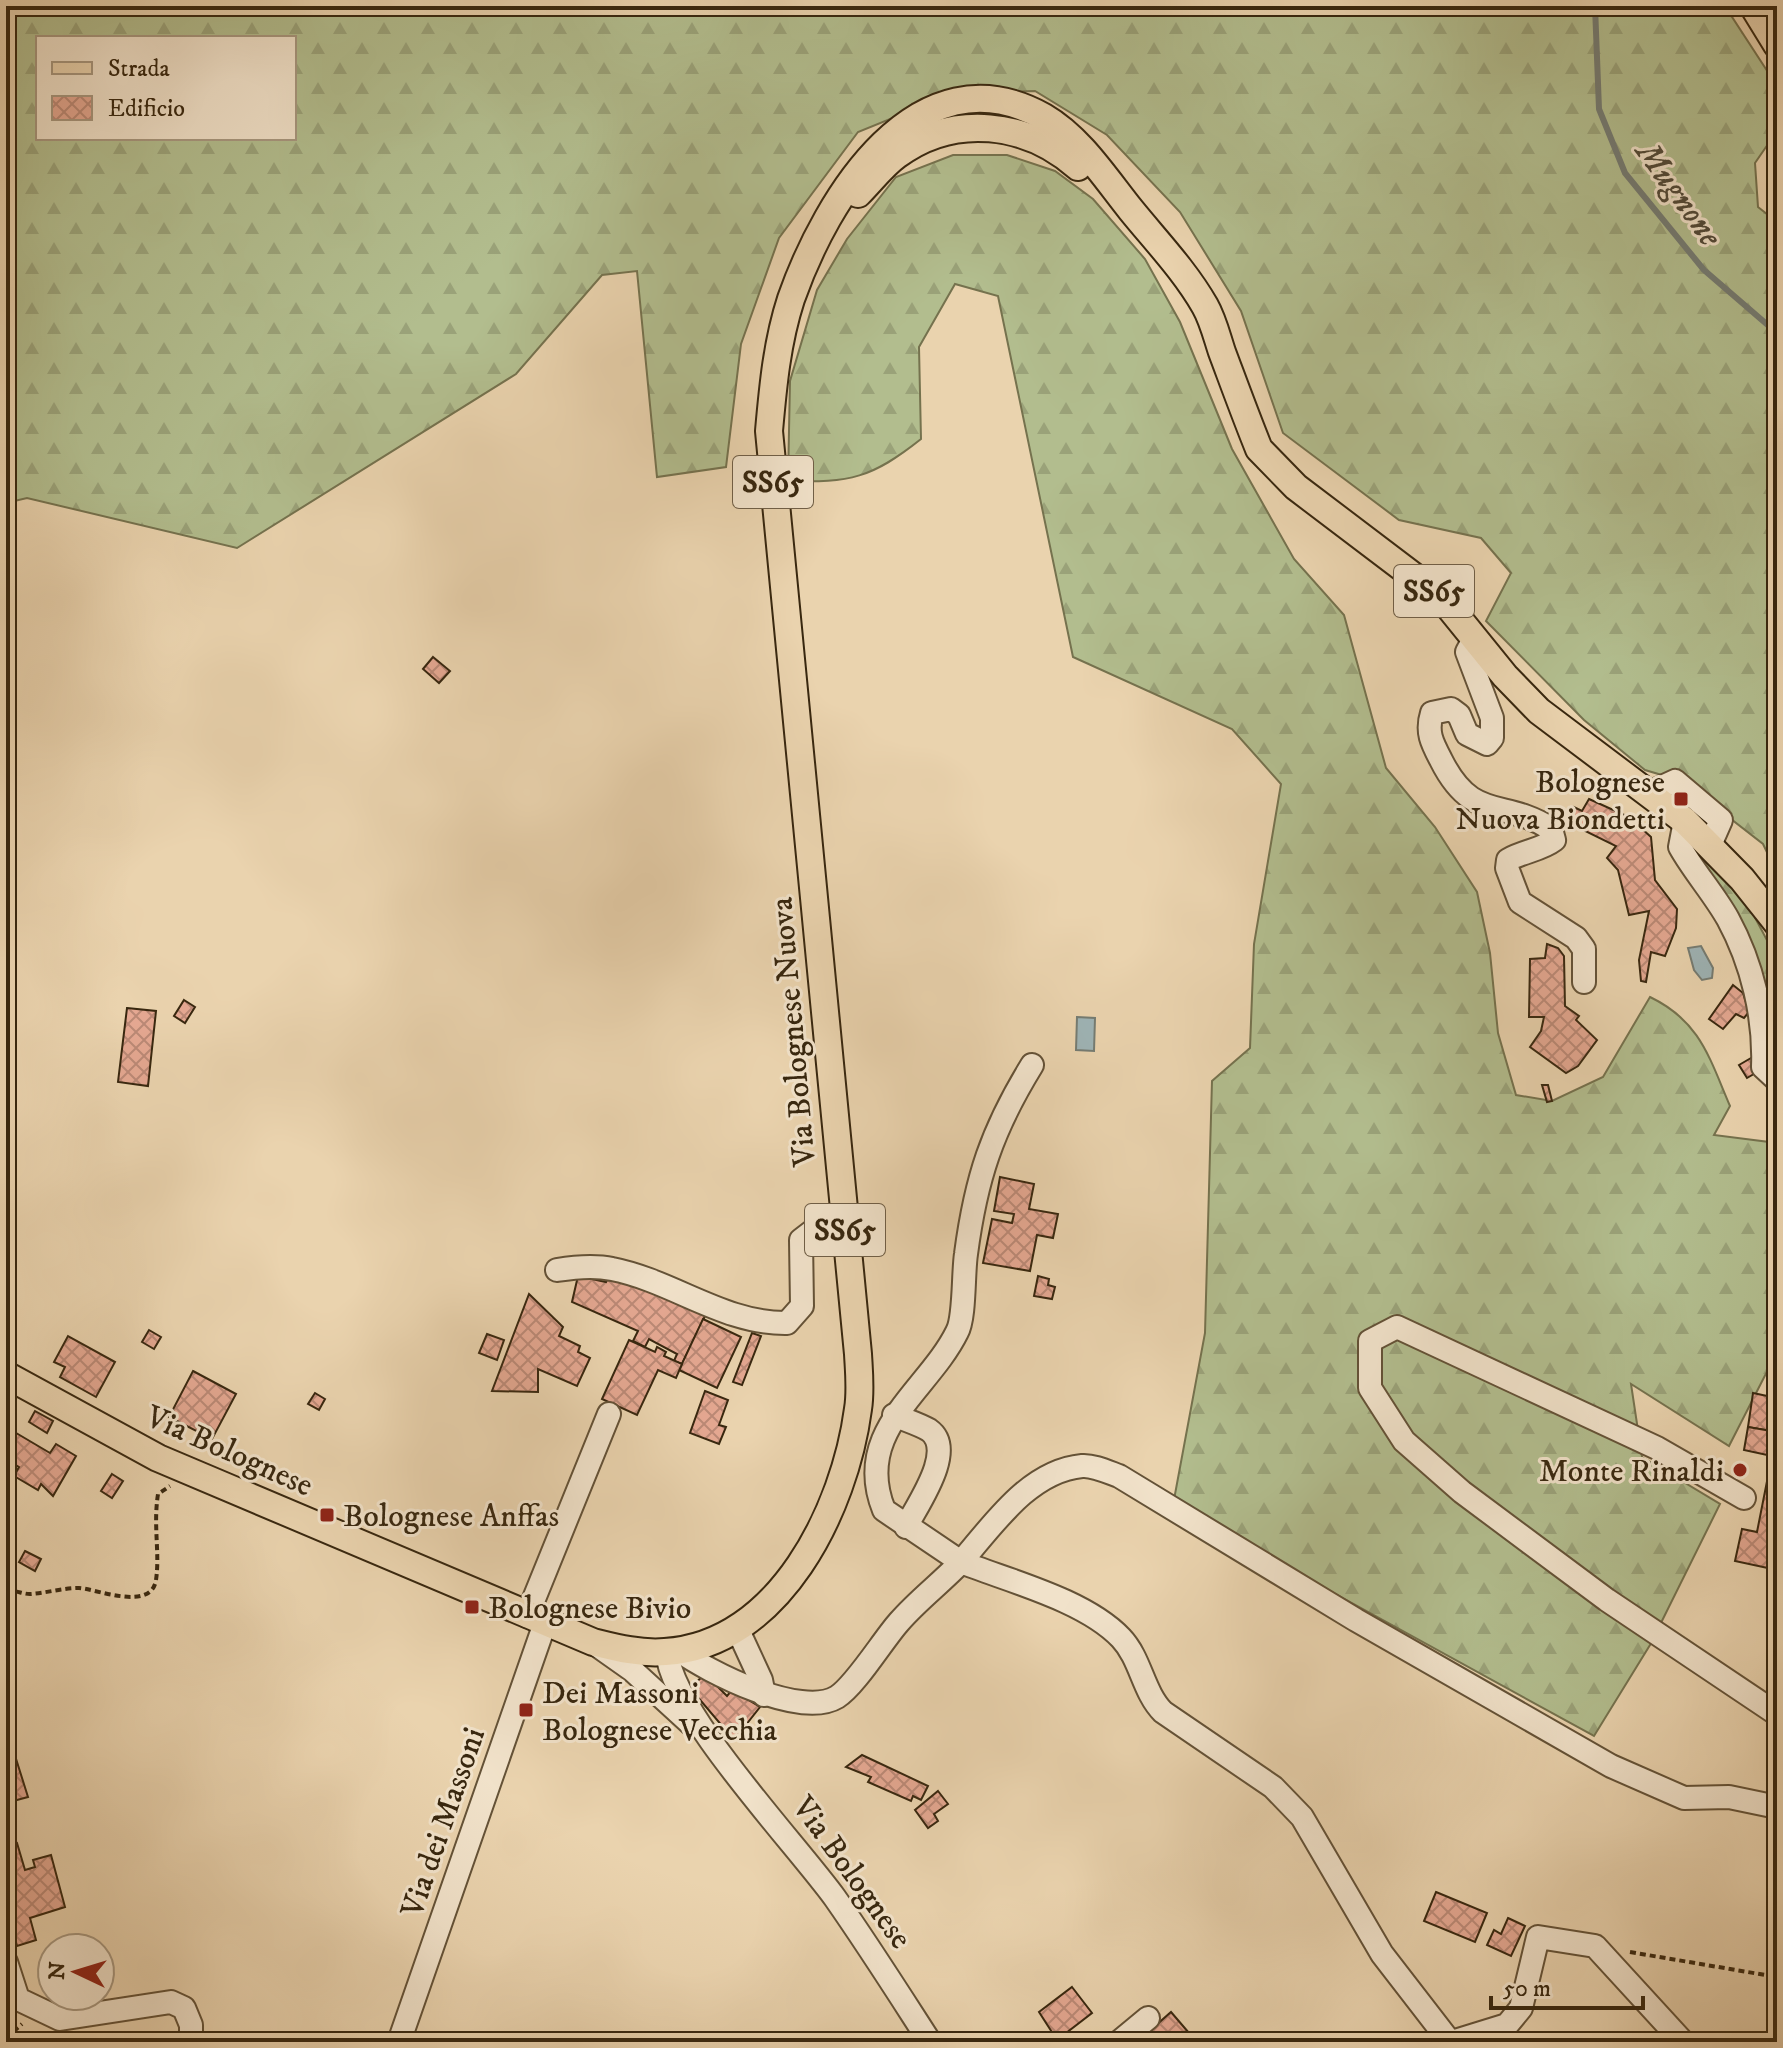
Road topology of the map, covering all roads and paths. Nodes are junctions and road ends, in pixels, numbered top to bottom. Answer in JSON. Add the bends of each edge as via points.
{"nodes":[{"id":1,"x":1753,"y":6,"type":"edge"},
{"id":2,"x":1777,"y":45,"type":"edge"},
{"id":3,"x":1474,"y":639,"type":"junction"},
{"id":4,"x":1649,"y":793,"type":"junction"},
{"id":5,"x":1685,"y":821,"type":"junction"},
{"id":6,"x":1710,"y":845,"type":"junction"},
{"id":7,"x":1777,"y":923,"type":"edge"},
{"id":8,"x":1584,"y":982,"type":"dead end"},
{"id":9,"x":1032,"y":1065,"type":"dead end"},
{"id":10,"x":1777,"y":1080,"type":"edge"},
{"id":11,"x":844,"y":1221,"type":"junction"},
{"id":12,"x":557,"y":1270,"type":"dead end"},
{"id":13,"x":6,"y":1375,"type":"edge"},
{"id":14,"x":609,"y":1414,"type":"dead end"},
{"id":15,"x":894,"y":1415,"type":"junction"},
{"id":16,"x":160,"y":1477,"type":"dead end"},
{"id":17,"x":1744,"y":1498,"type":"dead end"},
{"id":18,"x":906,"y":1527,"type":"junction"},
{"id":19,"x":961,"y":1562,"type":"junction"},
{"id":20,"x":6,"y":1592,"type":"edge"},
{"id":21,"x":536,"y":1619,"type":"junction"},
{"id":22,"x":737,"y":1628,"type":"junction"},
{"id":23,"x":593,"y":1642,"type":"junction"},
{"id":24,"x":671,"y":1657,"type":"junction"},
{"id":25,"x":645,"y":1681,"type":"junction"},
{"id":26,"x":764,"y":1695,"type":"junction"},
{"id":27,"x":1777,"y":1714,"type":"edge"},
{"id":28,"x":716,"y":1746,"type":"junction"},
{"id":29,"x":1777,"y":1807,"type":"edge"},
{"id":30,"x":1595,"y":1946,"type":"junction"},
{"id":31,"x":6,"y":1962,"type":"edge"},
{"id":32,"x":1777,"y":1977,"type":"edge"},
{"id":33,"x":1148,"y":2018,"type":"dead end"},
{"id":34,"x":191,"y":2042,"type":"edge"},
{"id":35,"x":399,"y":2042,"type":"edge"},
{"id":36,"x":930,"y":2042,"type":"edge"},
{"id":37,"x":1119,"y":2042,"type":"edge"},
{"id":38,"x":1451,"y":2042,"type":"edge"},
{"id":39,"x":1683,"y":2042,"type":"edge"}],
"edges":[{"from":1,"to":2,"type":"main road"},
{"from":3,"to":4,"type":"main road","name":"Via Bolognese Nuova","number":"SS65","via":[[1539,711]]},
{"from":3,"to":8,"type":"street","via":[[1467,652],[1492,718],[1492,738],[1487,744],[1467,734],[1451,709],[1432,713],[1429,735],[1453,784],[1470,799],[1551,829],[1554,840],[1523,851],[1508,860],[1507,868],[1520,902],[1576,938],[1584,949]]},
{"from":3,"to":11,"type":"main road","name":"Via Bolognese Nuova","number":"SS65","via":[[1441,597],[1269,462],[1259,449],[1207,309],[1143,225],[1045,143],[1019,133],[988,127],[953,130],[927,137],[896,155],[813,249],[791,299],[775,362],[769,431]]},
{"from":4,"to":5,"type":"main road","name":"Via Bolognese Nuova","number":"SS65"},
{"from":4,"to":6,"type":"street","via":[[1675,781],[1721,820]]},
{"from":5,"to":6,"type":"main road","name":"Via Bolognese Nuova","number":"SS65"},
{"from":5,"to":10,"type":"street","via":[[1680,847],[1728,920],[1762,1019],[1763,1067]]},
{"from":6,"to":7,"type":"main road","name":"Via Bolognese Nuova","number":"SS65"},
{"from":9,"to":15,"type":"street","via":[[987,1147],[971,1217],[959,1331]]},
{"from":11,"to":12,"type":"street","via":[[801,1240],[802,1306],[787,1323],[735,1316],[612,1269]]},
{"from":11,"to":22,"type":"main road","name":"Via Bolognese Nuova","number":"SS65","via":[[858,1354],[859,1405],[852,1445],[839,1491],[801,1566]]},
{"from":13,"to":21,"type":"main road","name":"Via Bolognese","number":"SS65","via":[[158,1458]]},
{"from":14,"to":21,"type":"street","name":"Via dei Massoni"},
{"from":15,"to":18,"type":"street","via":[[884,1439],[878,1481],[884,1510]]},
{"from":15,"to":18,"type":"street","via":[[928,1430],[939,1450],[936,1470]]},
{"from":16,"to":20,"type":"path","via":[[174,1485],[158,1494],[153,1523],[156,1584],[150,1592]]},
{"from":17,"to":27,"type":"street","via":[[1657,1448],[1397,1327],[1370,1341],[1370,1388],[1404,1441],[1462,1492],[1607,1600]]},
{"from":18,"to":19,"type":"street"},
{"from":19,"to":26,"type":"street","via":[[898,1623],[837,1697],[815,1703]]},
{"from":19,"to":29,"type":"street","via":[[1020,1494],[1057,1472],[1085,1465],[1119,1476],[1611,1766],[1684,1798],[1729,1797]]},
{"from":19,"to":38,"type":"street","via":[[1100,1620],[1123,1640],[1151,1700],[1163,1712],[1285,1799],[1302,1817],[1382,1954]]},
{"from":21,"to":23,"type":"main road","name":"Via Bolognese","number":"SS65"},
{"from":21,"to":35,"type":"street","name":"Via dei Massoni"},
{"from":22,"to":24,"type":"main road","name":"Via Bolognese Nuova","number":"SS65"},
{"from":22,"to":26,"type":"street"},
{"from":23,"to":24,"type":"main road","name":"Via Bolognese Nuova","number":"SS65"},
{"from":23,"to":25,"type":"street","name":"Via Bolognese"},
{"from":24,"to":25,"type":"street"},
{"from":24,"to":26,"type":"street"},
{"from":24,"to":28,"type":"street","name":"Via Bolognese"},
{"from":25,"to":28,"type":"street","name":"Via Bolognese"},
{"from":28,"to":36,"type":"street","name":"Via Bolognese","via":[[834,1897]]},
{"from":30,"to":32,"type":"path"},
{"from":30,"to":38,"type":"street","via":[[1538,1937],[1521,2008],[1507,2025]]},
{"from":30,"to":39,"type":"street"},
{"from":31,"to":34,"type":"street","via":[[18,1999],[60,2019],[171,2002],[184,2008]]},
{"from":33,"to":37,"type":"street"}]}
